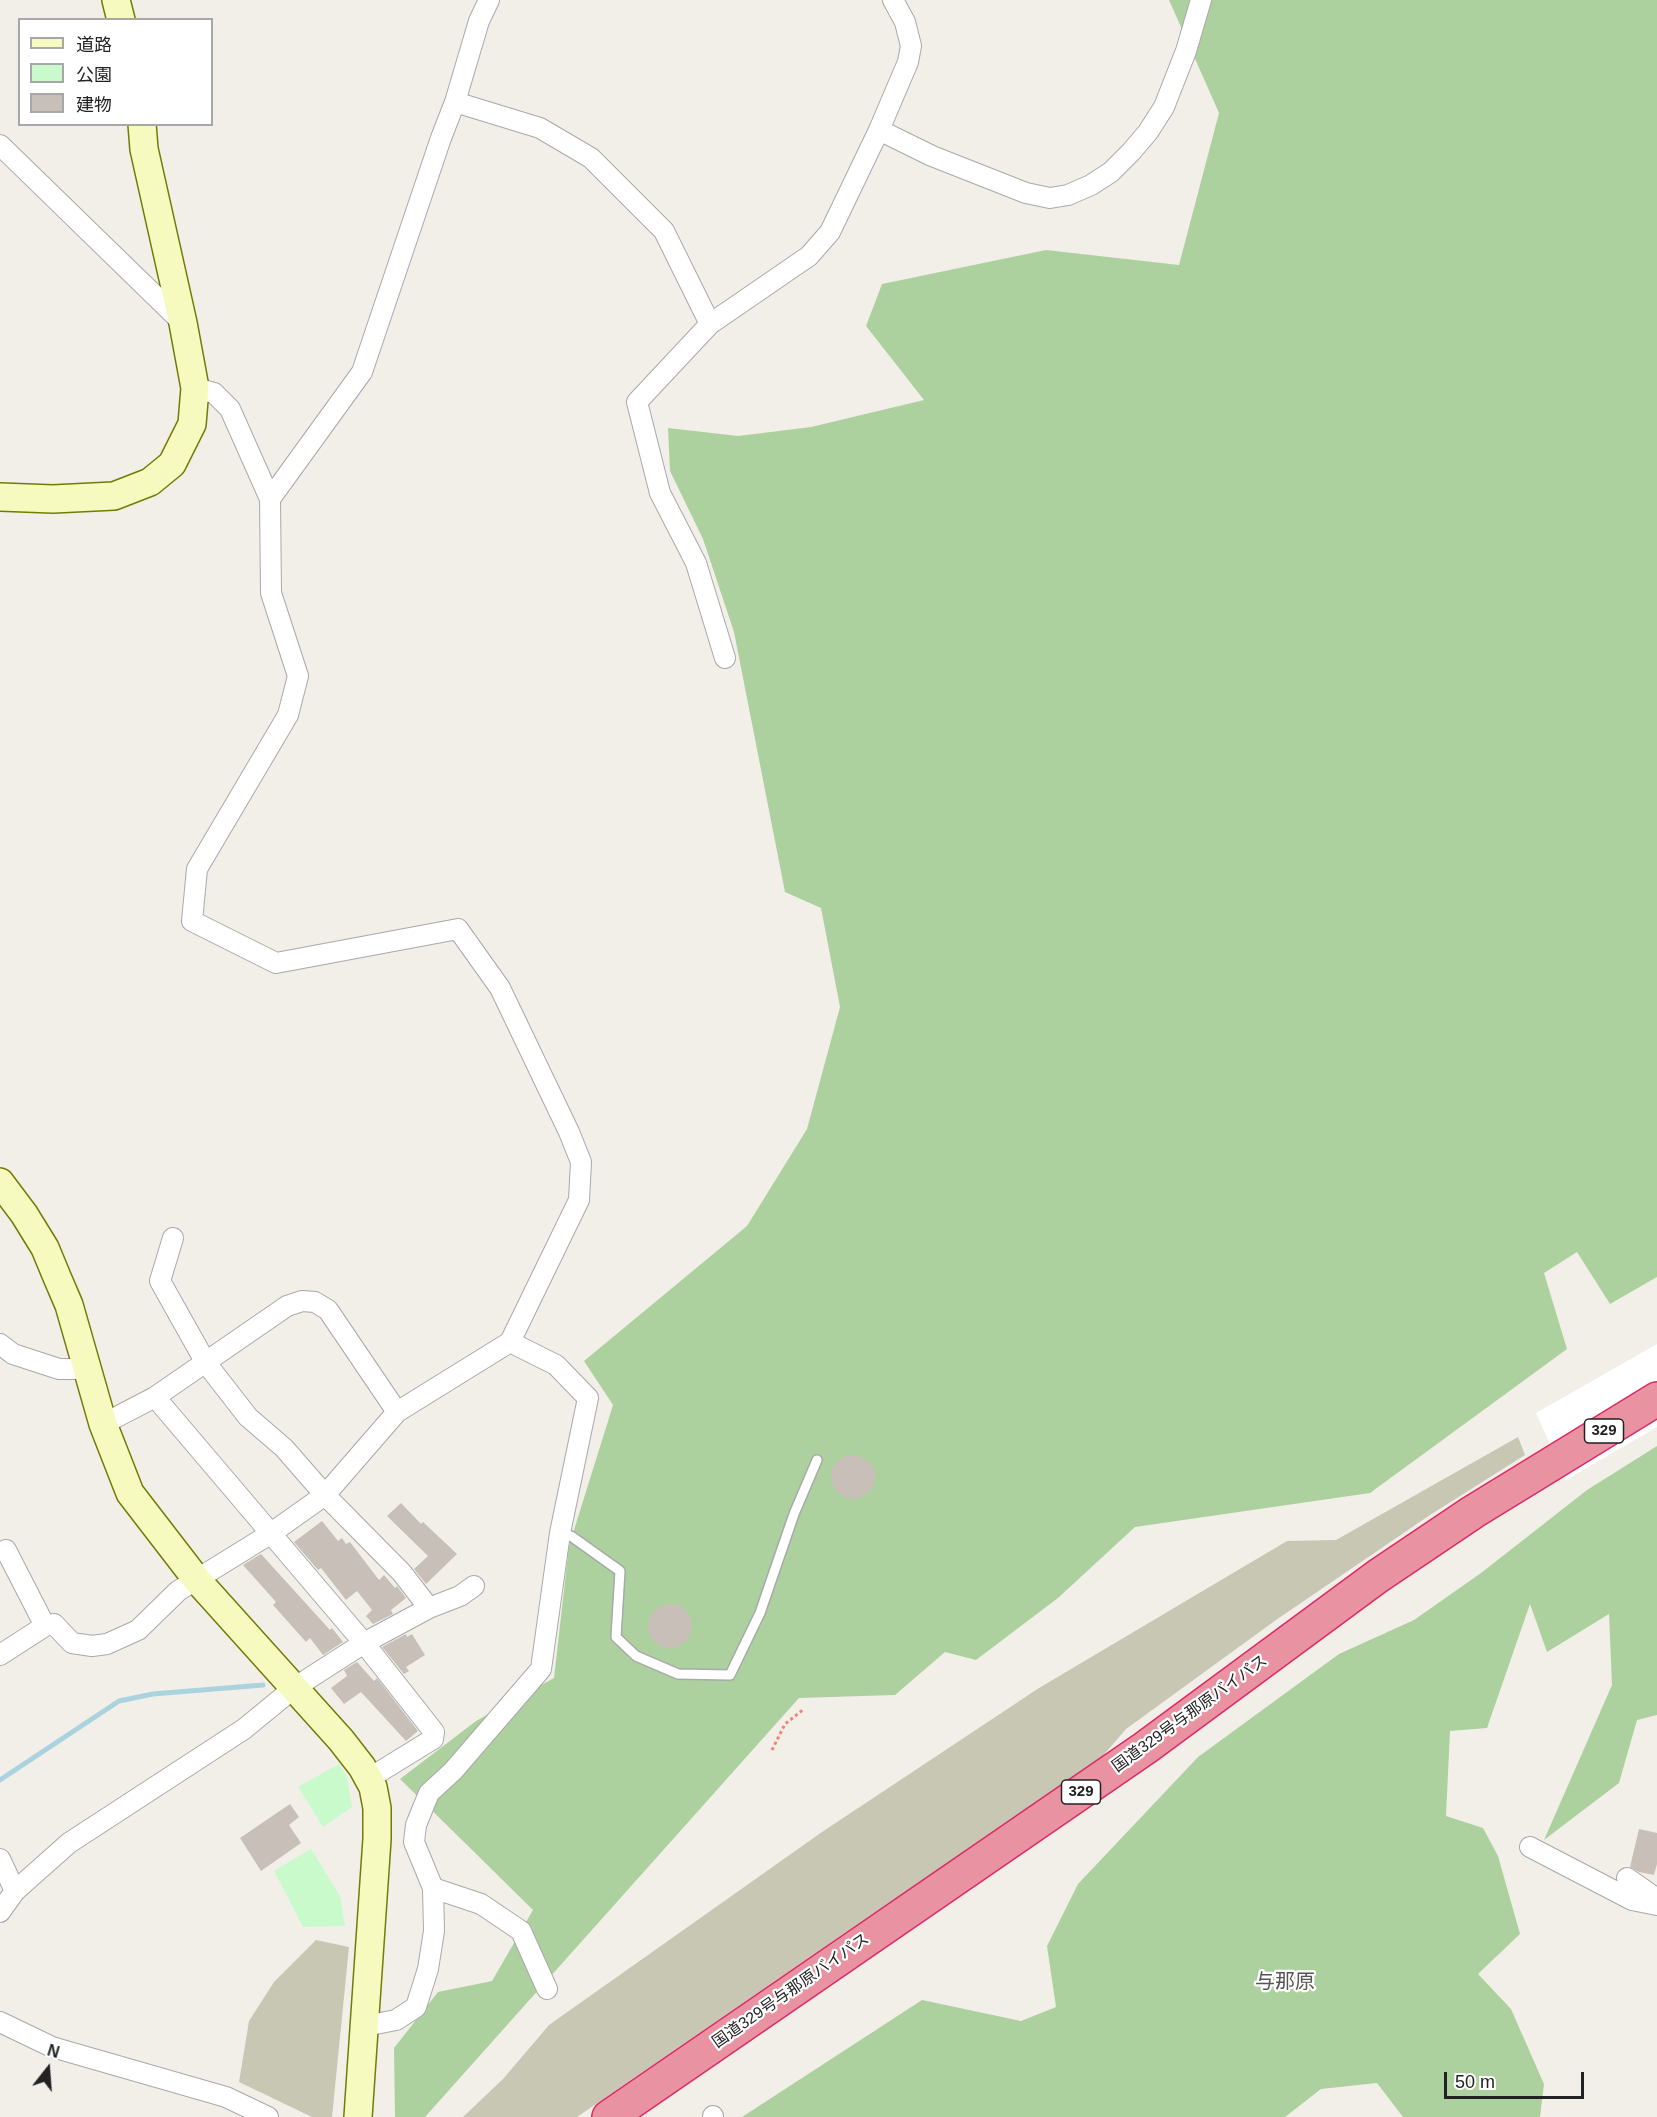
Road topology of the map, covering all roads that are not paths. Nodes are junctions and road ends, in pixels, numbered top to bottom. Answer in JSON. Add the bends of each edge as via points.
{"nodes":[{"id":1,"x":116,"y":0,"type":"edge"},
{"id":2,"x":489,"y":0,"type":"edge"},
{"id":3,"x":893,"y":0,"type":"edge"},
{"id":4,"x":1201,"y":0,"type":"edge"},
{"id":5,"x":120,"y":18,"type":"edge"},
{"id":6,"x":455,"y":102,"type":"junction"},
{"id":7,"x":142,"y":126,"type":"edge"},
{"id":8,"x":879,"y":130,"type":"junction"},
{"id":9,"x":0,"y":145,"type":"edge"},
{"id":10,"x":183,"y":323,"type":"junction"},
{"id":11,"x":710,"y":324,"type":"junction"},
{"id":12,"x":195,"y":388,"type":"junction"},
{"id":13,"x":0,"y":497,"type":"edge"},
{"id":14,"x":270,"y":499,"type":"junction"},
{"id":15,"x":725,"y":658,"type":"dead end"},
{"id":16,"x":0,"y":1182,"type":"edge"},
{"id":17,"x":172,"y":1238,"type":"dead end"},
{"id":18,"x":510,"y":1342,"type":"junction"},
{"id":19,"x":0,"y":1344,"type":"edge"},
{"id":20,"x":86,"y":1364,"type":"junction"},
{"id":21,"x":206,"y":1364,"type":"junction"},
{"id":22,"x":155,"y":1397,"type":"junction"},
{"id":23,"x":1657,"y":1399,"type":"edge"},
{"id":24,"x":397,"y":1412,"type":"junction"},
{"id":25,"x":102,"y":1424,"type":"junction"},
{"id":26,"x":817,"y":1460,"type":"dead end"},
{"id":27,"x":326,"y":1495,"type":"junction"},
{"id":28,"x":560,"y":1533,"type":"junction"},
{"id":29,"x":270,"y":1534,"type":"junction"},
{"id":30,"x":6,"y":1550,"type":"dead end"},
{"id":31,"x":197,"y":1580,"type":"junction"},
{"id":32,"x":474,"y":1586,"type":"dead end"},
{"id":33,"x":429,"y":1608,"type":"junction"},
{"id":34,"x":45,"y":1626,"type":"junction"},
{"id":35,"x":364,"y":1643,"type":"junction"},
{"id":36,"x":0,"y":1655,"type":"edge"},
{"id":37,"x":294,"y":1688,"type":"junction"},
{"id":38,"x":368,"y":1779,"type":"junction"},
{"id":39,"x":1530,"y":1847,"type":"dead end"},
{"id":40,"x":0,"y":1859,"type":"edge"},
{"id":41,"x":1627,"y":1878,"type":"dead end"},
{"id":42,"x":433,"y":1888,"type":"junction"},
{"id":43,"x":15,"y":1892,"type":"junction"},
{"id":44,"x":1657,"y":1899,"type":"edge"},
{"id":45,"x":1657,"y":1905,"type":"edge"},
{"id":46,"x":0,"y":1912,"type":"edge"},
{"id":47,"x":547,"y":1989,"type":"dead end"},
{"id":48,"x":0,"y":2022,"type":"edge"},
{"id":49,"x":365,"y":2026,"type":"junction"},
{"id":50,"x":268,"y":2117,"type":"edge"},
{"id":51,"x":358,"y":2117,"type":"edge"},
{"id":52,"x":609,"y":2117,"type":"edge"}],
"edges":[{"from":1,"to":5,"type":"street"},
{"from":2,"to":6,"type":"street"},
{"from":3,"to":8,"type":"street","via":[[905,22],[911,46],[903,76]]},
{"from":4,"to":8,"type":"street","via":[[1164,107],[1131,152],[1091,186],[1050,198],[1026,193],[932,156]]},
{"from":6,"to":11,"type":"street","via":[[540,128],[591,158],[664,231]]},
{"from":6,"to":14,"type":"street","via":[[362,372]]},
{"from":7,"to":10,"type":"street"},
{"from":8,"to":11,"type":"street","via":[[830,232],[809,256]]},
{"from":9,"to":10,"type":"street"},
{"from":10,"to":12,"type":"street"},
{"from":11,"to":15,"type":"street","via":[[637,402],[660,493],[696,563]]},
{"from":12,"to":13,"type":"street","via":[[192,424],[172,464],[150,482],[114,496],[53,500]]},
{"from":12,"to":14,"type":"street","via":[[214,393],[230,409]]},
{"from":14,"to":18,"type":"street","via":[[271,593],[298,676],[288,715],[197,869],[192,921],[276,963],[458,929],[500,988],[581,1162],[579,1200]]},
{"from":16,"to":20,"type":"street","via":[[45,1248],[69,1305]]},
{"from":17,"to":21,"type":"street","via":[[160,1281]]},
{"from":18,"to":24,"type":"street"},
{"from":18,"to":28,"type":"street","via":[[556,1365],[588,1398]]},
{"from":19,"to":20,"type":"street","via":[[13,1354],[59,1369]]},
{"from":20,"to":25,"type":"street"},
{"from":21,"to":22,"type":"street"},
{"from":21,"to":24,"type":"street","via":[[287,1306],[315,1302],[328,1310]]},
{"from":21,"to":27,"type":"street","via":[[248,1417],[284,1448]]},
{"from":22,"to":25,"type":"street"},
{"from":22,"to":29,"type":"street"},
{"from":23,"to":52,"type":"highway","name":"国道329号与那原バイパス","number":"329","via":[[1473,1512],[1378,1576],[1145,1748]]},
{"from":24,"to":27,"type":"street"},
{"from":25,"to":31,"type":"street","via":[[130,1493]]},
{"from":26,"to":28,"type":"lane","via":[[759,1613],[730,1675],[678,1674],[636,1656],[616,1637],[620,1570],[571,1536]]},
{"from":27,"to":29,"type":"street"},
{"from":27,"to":33,"type":"street","via":[[402,1573]]},
{"from":28,"to":42,"type":"street","via":[[541,1669],[453,1771],[429,1793],[416,1825],[414,1842]]},
{"from":29,"to":31,"type":"street"},
{"from":29,"to":35,"type":"street"},
{"from":30,"to":34,"type":"street"},
{"from":31,"to":34,"type":"street","via":[[178,1591],[138,1630],[107,1644],[72,1643],[54,1624]]},
{"from":31,"to":37,"type":"street"},
{"from":32,"to":33,"type":"street"},
{"from":33,"to":35,"type":"street"},
{"from":34,"to":36,"type":"street"},
{"from":35,"to":37,"type":"street"},
{"from":35,"to":38,"type":"street","via":[[434,1732],[433,1739]]},
{"from":37,"to":38,"type":"street","via":[[342,1740]]},
{"from":37,"to":43,"type":"street","via":[[244,1729],[69,1843]]},
{"from":38,"to":49,"type":"street","via":[[377,1808],[377,1839]]},
{"from":39,"to":45,"type":"street","via":[[1632,1900]]},
{"from":40,"to":43,"type":"street"},
{"from":41,"to":44,"type":"street"},
{"from":42,"to":47,"type":"street","via":[[480,1904],[521,1931]]},
{"from":42,"to":49,"type":"street","via":[[434,1931],[416,2007],[396,2020]]},
{"from":43,"to":46,"type":"street"},
{"from":48,"to":50,"type":"street","via":[[52,2047],[226,2097]]},
{"from":49,"to":51,"type":"street"}]}
